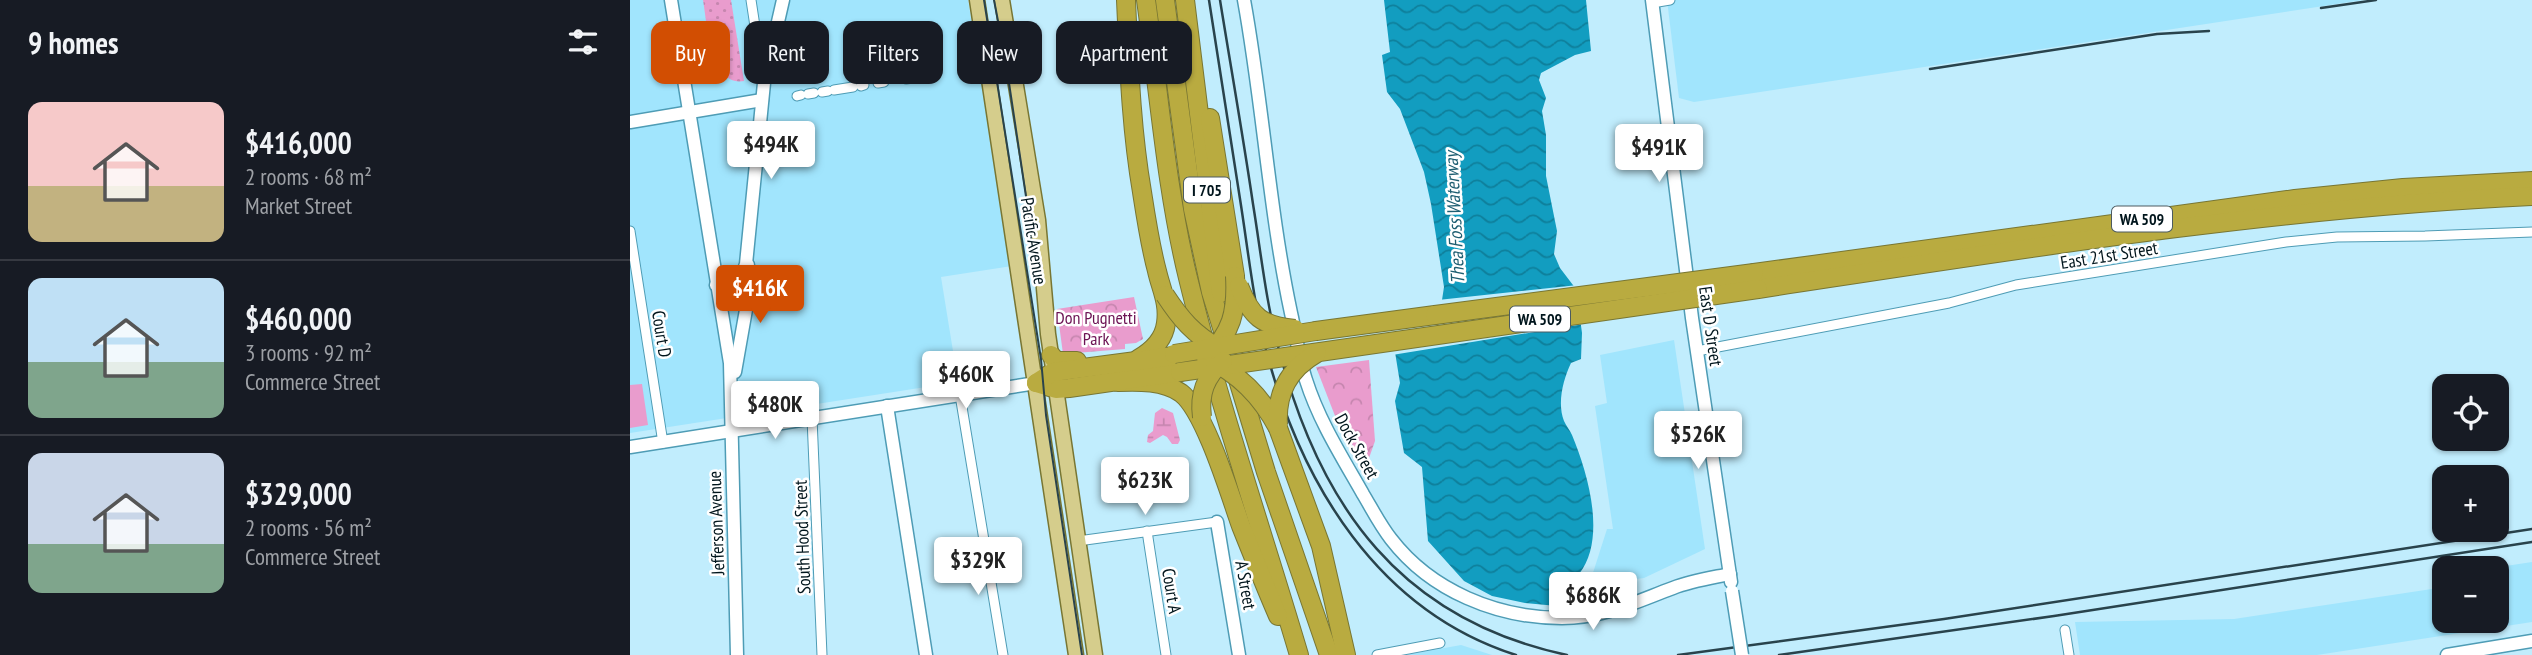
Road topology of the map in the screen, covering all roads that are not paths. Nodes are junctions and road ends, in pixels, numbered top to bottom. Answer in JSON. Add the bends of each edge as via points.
{"nodes":[{"id":1,"x":671,"y":0,"type":"edge"},
{"id":2,"x":751,"y":0,"type":"edge"},
{"id":3,"x":783,"y":0,"type":"edge"},
{"id":4,"x":977,"y":0,"type":"edge"},
{"id":5,"x":1002,"y":0,"type":"edge"},
{"id":6,"x":1126,"y":0,"type":"edge"},
{"id":7,"x":1146,"y":0,"type":"edge"},
{"id":8,"x":1165,"y":0,"type":"edge"},
{"id":9,"x":1185,"y":0,"type":"edge"},
{"id":10,"x":1192,"y":0,"type":"edge"},
{"id":11,"x":1244,"y":0,"type":"edge"},
{"id":12,"x":1670,"y":0,"type":"edge"},
{"id":13,"x":1652,"y":1,"type":"edge"},
{"id":14,"x":754,"y":21,"type":"edge"},
{"id":15,"x":778,"y":21,"type":"edge"},
{"id":16,"x":765,"y":84,"type":"edge"},
{"id":17,"x":874,"y":84,"type":"edge"},
{"id":18,"x":815,"y":93,"type":"dead end"},
{"id":19,"x":762,"y":100,"type":"junction"},
{"id":20,"x":689,"y":113,"type":"junction"},
{"id":21,"x":630,"y":122,"type":"edge"},
{"id":22,"x":2532,"y":179,"type":"edge"},
{"id":23,"x":2532,"y":196,"type":"edge"},
{"id":24,"x":630,"y":231,"type":"edge"},
{"id":25,"x":2532,"y":232,"type":"edge"},
{"id":26,"x":747,"y":258,"type":"junction"},
{"id":27,"x":1235,"y":276,"type":"junction"},
{"id":28,"x":1756,"y":281,"type":"junction"},
{"id":29,"x":716,"y":285,"type":"junction"},
{"id":30,"x":1165,"y":295,"type":"junction"},
{"id":31,"x":1316,"y":331,"type":"junction"},
{"id":32,"x":1322,"y":350,"type":"junction"},
{"id":33,"x":1218,"y":356,"type":"junction"},
{"id":34,"x":1698,"y":358,"type":"junction"},
{"id":35,"x":1132,"y":360,"type":"junction"},
{"id":36,"x":1053,"y":372,"type":"junction"},
{"id":37,"x":1238,"y":379,"type":"junction"},
{"id":38,"x":1118,"y":382,"type":"junction"},
{"id":39,"x":1036,"y":383,"type":"junction"},
{"id":40,"x":732,"y":391,"type":"junction"},
{"id":41,"x":960,"y":395,"type":"junction"},
{"id":42,"x":887,"y":406,"type":"junction"},
{"id":43,"x":1200,"y":417,"type":"junction"},
{"id":44,"x":812,"y":418,"type":"junction"},
{"id":45,"x":1278,"y":428,"type":"junction"},
{"id":46,"x":731,"y":432,"type":"junction"},
{"id":47,"x":663,"y":443,"type":"junction"},
{"id":48,"x":630,"y":447,"type":"edge"},
{"id":49,"x":1217,"y":522,"type":"joint"},
{"id":50,"x":1147,"y":531,"type":"junction"},
{"id":51,"x":1078,"y":541,"type":"junction"},
{"id":52,"x":1267,"y":571,"type":"junction"},
{"id":53,"x":1730,"y":575,"type":"junction"},
{"id":54,"x":2065,"y":630,"type":"dead end"},
{"id":55,"x":2532,"y":641,"type":"edge"},
{"id":56,"x":1440,"y":643,"type":"dead end"},
{"id":57,"x":737,"y":655,"type":"edge"},
{"id":58,"x":822,"y":655,"type":"edge"},
{"id":59,"x":926,"y":655,"type":"edge"},
{"id":60,"x":1003,"y":655,"type":"edge"},
{"id":61,"x":1076,"y":655,"type":"edge"},
{"id":62,"x":1095,"y":655,"type":"edge"},
{"id":63,"x":1166,"y":655,"type":"edge"},
{"id":64,"x":1240,"y":655,"type":"edge"},
{"id":65,"x":1294,"y":655,"type":"edge"},
{"id":66,"x":1299,"y":655,"type":"edge"},
{"id":67,"x":1328,"y":655,"type":"edge"},
{"id":68,"x":1346,"y":655,"type":"edge"},
{"id":69,"x":1377,"y":655,"type":"edge"},
{"id":70,"x":1742,"y":655,"type":"edge"},
{"id":71,"x":2068,"y":655,"type":"edge"},
{"id":72,"x":2447,"y":655,"type":"edge"}],
"edges":[{"from":1,"to":20,"type":"street"},
{"from":2,"to":14,"type":"street"},
{"from":3,"to":15,"type":"street"},
{"from":4,"to":39,"type":"main road","name":"Pacific Avenue"},
{"from":5,"to":36,"type":"main road","name":"Pacific Avenue","via":[[1038,220]]},
{"from":6,"to":30,"type":"highway","via":[[1137,160]]},
{"from":7,"to":52,"type":"highway","number":"I 705","via":[[1188,278]]},
{"from":8,"to":37,"type":"highway","via":[[1199,242]]},
{"from":9,"to":37,"type":"highway","number":"I 705","via":[[1226,332]]},
{"from":10,"to":27,"type":"highway"},
{"from":11,"to":53,"type":"street","name":"Dock Street","via":[[1279,252],[1306,379],[1337,449],[1390,538],[1423,572],[1459,594],[1506,612],[1562,618],[1624,609],[1675,587]]},
{"from":12,"to":13,"type":"street"},
{"from":13,"to":34,"type":"street","name":"East D Street"},
{"from":16,"to":19,"type":"street"},
{"from":17,"to":18,"type":"street"},
{"from":19,"to":20,"type":"street"},
{"from":19,"to":26,"type":"street"},
{"from":20,"to":21,"type":"street"},
{"from":20,"to":29,"type":"street"},
{"from":22,"to":28,"type":"highway","number":"WA 509","via":[[2282,201]]},
{"from":23,"to":28,"type":"highway","number":"WA 509","via":[[2348,209]]},
{"from":24,"to":47,"type":"street","name":"Court D"},
{"from":25,"to":34,"type":"street","name":"East 21st Street","via":[[2286,242],[2016,285]]},
{"from":26,"to":29,"type":"street","via":[[737,281]]},
{"from":26,"to":40,"type":"street","via":[[747,304]]},
{"from":27,"to":31,"type":"highway","bridge":true,"via":[[1248,308],[1258,318],[1279,327]]},
{"from":27,"to":33,"type":"highway","bridge":true,"via":[[1235,312]]},
{"from":28,"to":31,"type":"highway","number":"WA 509","bridge":true},
{"from":28,"to":32,"type":"highway","number":"WA 509","bridge":true},
{"from":29,"to":40,"type":"street"},
{"from":30,"to":33,"type":"highway","bridge":true},
{"from":30,"to":35,"type":"highway","via":[[1162,337],[1153,349]]},
{"from":31,"to":33,"type":"highway","number":"WA 509","bridge":true,"via":[[1255,341]]},
{"from":32,"to":33,"type":"highway","number":"WA 509","bridge":true,"via":[[1258,359]]},
{"from":32,"to":45,"type":"highway","bridge":true,"via":[[1298,365],[1285,381]]},
{"from":33,"to":35,"type":"highway","number":"WA 509","bridge":true,"via":[[1174,354]]},
{"from":33,"to":38,"type":"highway","number":"WA 509","bridge":true,"via":[[1180,372]]},
{"from":33,"to":43,"type":"highway","bridge":true,"via":[[1204,386]]},
{"from":33,"to":45,"type":"highway","bridge":true,"via":[[1255,392]]},
{"from":34,"to":53,"type":"street","name":"East D Street"},
{"from":35,"to":36,"type":"highway","number":"WA 509"},
{"from":36,"to":38,"type":"highway","number":"WA 509"},
{"from":36,"to":39,"type":"highway"},
{"from":36,"to":51,"type":"main road","name":"Pacific Avenue"},
{"from":37,"to":67,"type":"highway","number":"I 705"},
{"from":38,"to":43,"type":"highway","via":[[1167,386],[1189,400]]},
{"from":39,"to":41,"type":"street"},
{"from":39,"to":61,"type":"main road","name":"Pacific Avenue"},
{"from":40,"to":46,"type":"street","name":"Jefferson Avenue"},
{"from":41,"to":42,"type":"street"},
{"from":41,"to":60,"type":"street"},
{"from":42,"to":44,"type":"street"},
{"from":42,"to":59,"type":"street"},
{"from":43,"to":52,"type":"highway"},
{"from":44,"to":46,"type":"street"},
{"from":44,"to":58,"type":"street","name":"South Hood Street"},
{"from":45,"to":68,"type":"highway","via":[[1321,546]]},
{"from":46,"to":47,"type":"street"},
{"from":46,"to":57,"type":"street","name":"Jefferson Avenue"},
{"from":47,"to":48,"type":"street"},
{"from":49,"to":50,"type":"street"},
{"from":49,"to":64,"type":"street","name":"A Street"},
{"from":50,"to":51,"type":"street"},
{"from":50,"to":63,"type":"street","name":"Court A"},
{"from":51,"to":62,"type":"main road","name":"Pacific Avenue"},
{"from":52,"to":65,"type":"highway"},
{"from":52,"to":66,"type":"highway","number":"I 705"},
{"from":53,"to":70,"type":"street","name":"East D Street","bridge":true},
{"from":54,"to":71,"type":"street"},
{"from":55,"to":72,"type":"street"},
{"from":56,"to":69,"type":"street"}]}
